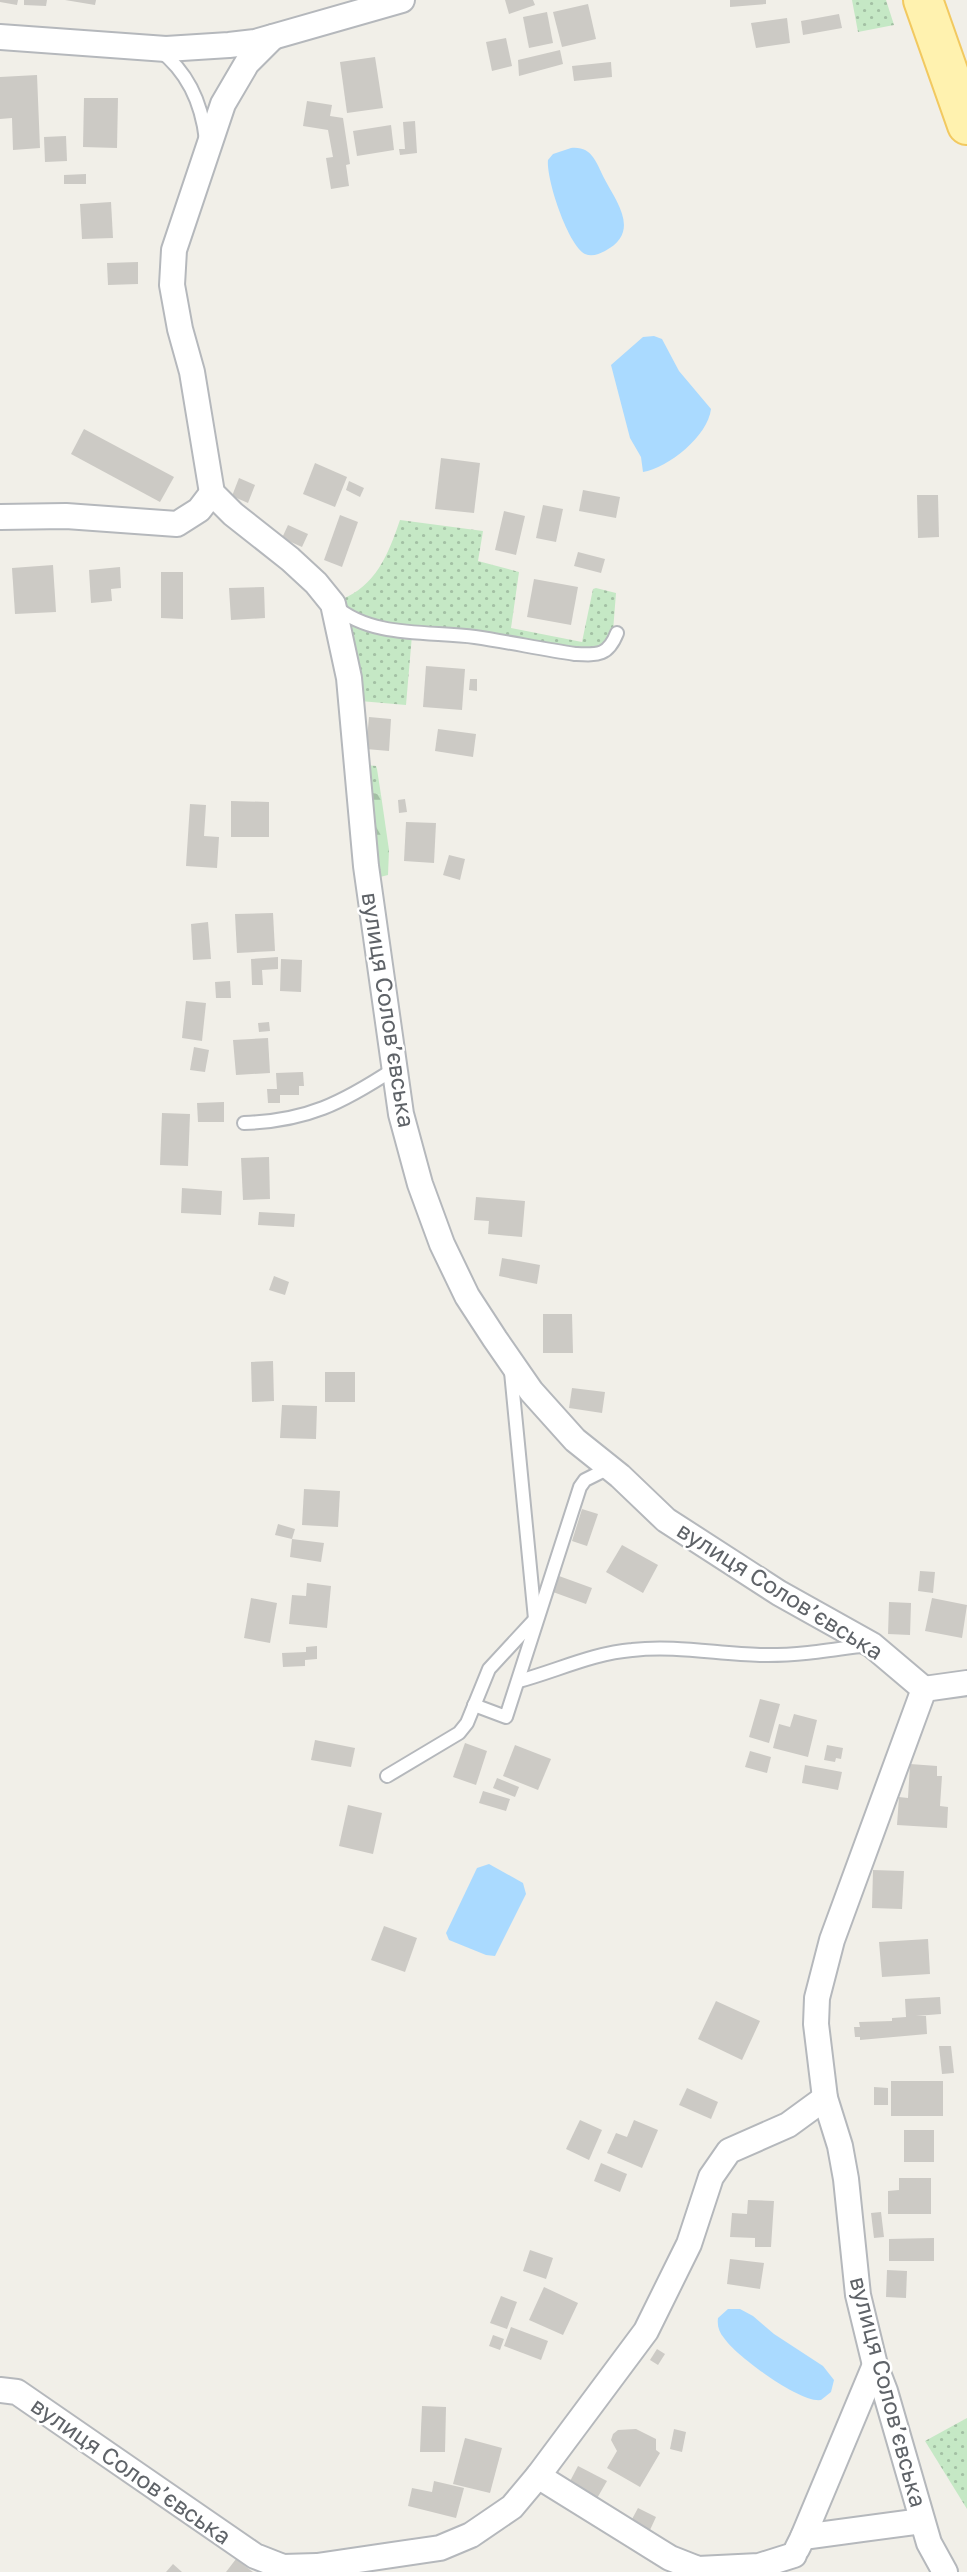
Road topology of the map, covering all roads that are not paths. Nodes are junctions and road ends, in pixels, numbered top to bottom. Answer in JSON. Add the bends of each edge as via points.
{"nodes":[{"id":1,"x":402,"y":0,"type":"edge"},
{"id":2,"x":923,"y":0,"type":"edge"},
{"id":3,"x":0,"y":37,"type":"edge"},
{"id":4,"x":273,"y":37,"type":"junction"},
{"id":5,"x":156,"y":48,"type":"junction"},
{"id":6,"x":967,"y":125,"type":"edge"},
{"id":7,"x":208,"y":151,"type":"junction"},
{"id":8,"x":212,"y":493,"type":"junction"},
{"id":9,"x":0,"y":517,"type":"edge"},
{"id":10,"x":332,"y":604,"type":"junction"},
{"id":11,"x":617,"y":633,"type":"dead end"},
{"id":12,"x":394,"y":1069,"type":"junction"},
{"id":13,"x":244,"y":1124,"type":"dead end"},
{"id":14,"x":510,"y":1361,"type":"junction"},
{"id":15,"x":609,"y":1468,"type":"junction"},
{"id":16,"x":538,"y":1616,"type":"junction"},
{"id":17,"x":872,"y":1644,"type":"junction"},
{"id":18,"x":519,"y":1681,"type":"junction"},
{"id":19,"x":967,"y":1683,"type":"edge"},
{"id":20,"x":924,"y":1689,"type":"junction"},
{"id":21,"x":474,"y":1705,"type":"junction"},
{"id":22,"x":387,"y":1776,"type":"dead end"},
{"id":23,"x":825,"y":2098,"type":"junction"},
{"id":24,"x":875,"y":2365,"type":"junction"},
{"id":25,"x":0,"y":2390,"type":"edge"},
{"id":26,"x":538,"y":2476,"type":"junction"},
{"id":27,"x":922,"y":2521,"type":"junction"},
{"id":28,"x":795,"y":2555,"type":"edge"},
{"id":29,"x":945,"y":2572,"type":"edge"}],
"edges":[{"from":1,"to":4,"type":"street"},
{"from":2,"to":6,"type":"main road"},
{"from":3,"to":5,"type":"street"},
{"from":4,"to":5,"type":"street","via":[[218,46]]},
{"from":4,"to":7,"type":"street","via":[[234,83]]},
{"from":5,"to":7,"type":"lane","via":[[177,67],[194,95]]},
{"from":7,"to":8,"type":"street","via":[[172,267]]},
{"from":8,"to":9,"type":"street","via":[[199,510],[177,524],[66,516]]},
{"from":8,"to":10,"type":"street","name":"вулиця Соловʼєвська","via":[[316,583]]},
{"from":10,"to":11,"type":"lane","via":[[371,626],[575,654],[604,652]]},
{"from":10,"to":12,"type":"street","name":"вулиця Соловʼєвська","via":[[349,677],[366,866]]},
{"from":12,"to":13,"type":"lane","via":[[310,1114]]},
{"from":12,"to":14,"type":"street","name":"вулиця Соловʼєвська","via":[[420,1184],[442,1244],[467,1296]]},
{"from":14,"to":15,"type":"street","name":"вулиця Соловʼєвська","via":[[575,1440]]},
{"from":14,"to":16,"type":"lane"},
{"from":15,"to":16,"type":"lane","via":[[580,1487]]},
{"from":15,"to":17,"type":"street","name":"вулиця Соловʼєвська","via":[[666,1520],[779,1593]]},
{"from":16,"to":18,"type":"lane"},
{"from":16,"to":21,"type":"lane","via":[[489,1669]]},
{"from":17,"to":18,"type":"lane","via":[[760,1655],[633,1650]]},
{"from":17,"to":20,"type":"street","name":"вулиця Соловʼєвська"},
{"from":18,"to":21,"type":"lane","via":[[506,1717]]},
{"from":19,"to":20,"type":"street"},
{"from":20,"to":23,"type":"street","name":"вулиця Соловʼєвська","via":[[832,1940],[817,1998]]},
{"from":21,"to":22,"type":"lane","via":[[459,1733]]},
{"from":23,"to":24,"type":"street","name":"вулиця Соловʼєвська","via":[[842,2157],[858,2295]]},
{"from":23,"to":26,"type":"street","name":"вулиця Соловʼєвська","via":[[788,2125],[729,2151],[711,2177],[689,2244],[646,2331]]},
{"from":24,"to":27,"type":"street","name":"вулиця Соловʼєвська"},
{"from":24,"to":28,"type":"street"},
{"from":25,"to":26,"type":"street","name":"вулиця Соловʼєвська","via":[[17,2392],[255,2556],[283,2567],[440,2548],[471,2535],[512,2507]]},
{"from":26,"to":28,"type":"street","name":"вулиця Соловʼєвська","via":[[670,2558],[698,2569],[759,2566]]},
{"from":27,"to":28,"type":"street","name":"вулиця Соловʼєвська"},
{"from":27,"to":29,"type":"street","name":"вулиця Соловʼєвська"}]}
